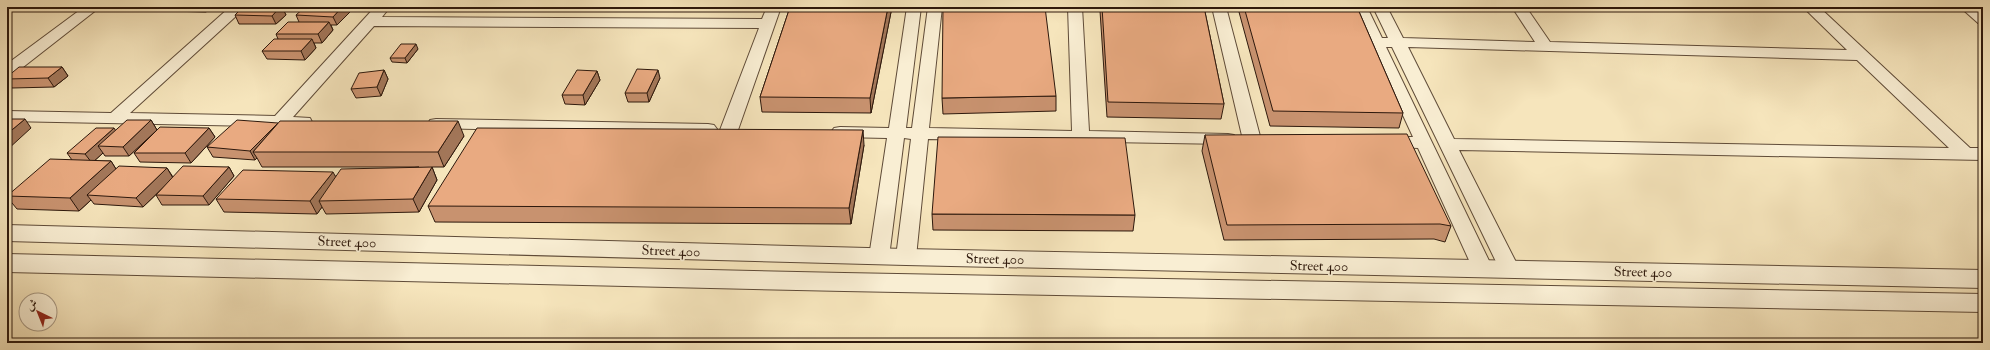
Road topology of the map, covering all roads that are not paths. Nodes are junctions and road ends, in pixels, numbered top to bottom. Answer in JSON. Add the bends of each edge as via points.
{"nodes":[{"id":1,"x":93,"y":7,"type":"edge"},
{"id":2,"x":238,"y":7,"type":"edge"},
{"id":3,"x":383,"y":7,"type":"edge"},
{"id":4,"x":774,"y":7,"type":"edge"},
{"id":5,"x":914,"y":7,"type":"edge"},
{"id":6,"x":934,"y":7,"type":"edge"},
{"id":7,"x":1075,"y":7,"type":"edge"},
{"id":8,"x":1220,"y":7,"type":"edge"},
{"id":9,"x":1360,"y":7,"type":"edge"},
{"id":10,"x":1380,"y":7,"type":"edge"},
{"id":11,"x":1519,"y":7,"type":"edge"},
{"id":12,"x":1810,"y":7,"type":"edge"},
{"id":13,"x":1967,"y":7,"type":"edge"},
{"id":14,"x":1983,"y":20,"type":"edge"},
{"id":15,"x":370,"y":21,"type":"junction"},
{"id":16,"x":767,"y":24,"type":"junction"},
{"id":17,"x":1377,"y":42,"type":"junction"},
{"id":18,"x":1398,"y":43,"type":"junction"},
{"id":19,"x":1546,"y":47,"type":"junction"},
{"id":20,"x":1861,"y":55,"type":"junction"},
{"id":21,"x":7,"y":72,"type":"edge"},
{"id":22,"x":7,"y":116,"type":"edge"},
{"id":23,"x":115,"y":118,"type":"junction"},
{"id":24,"x":280,"y":121,"type":"junction"},
{"id":25,"x":320,"y":122,"type":"edge"},
{"id":26,"x":422,"y":124,"type":"edge"},
{"id":27,"x":824,"y":131,"type":"edge"},
{"id":28,"x":896,"y":133,"type":"junction"},
{"id":29,"x":920,"y":133,"type":"junction"},
{"id":30,"x":1081,"y":136,"type":"junction"},
{"id":31,"x":1369,"y":142,"type":"edge"},
{"id":32,"x":1424,"y":143,"type":"junction"},
{"id":33,"x":1448,"y":144,"type":"junction"},
{"id":34,"x":1975,"y":154,"type":"edge"},
{"id":35,"x":7,"y":233,"type":"edge"},
{"id":36,"x":879,"y":257,"type":"junction"},
{"id":37,"x":906,"y":257,"type":"junction"},
{"id":38,"x":7,"y":263,"type":"edge"},
{"id":39,"x":1483,"y":269,"type":"junction"},
{"id":40,"x":1510,"y":270,"type":"junction"},
{"id":41,"x":1983,"y":279,"type":"edge"},
{"id":42,"x":903,"y":284,"type":"junction"},
{"id":43,"x":1983,"y":303,"type":"edge"}],
"edges":[{"from":1,"to":21,"type":"street"},
{"from":2,"to":23,"type":"street"},
{"from":3,"to":15,"type":"street"},
{"from":4,"to":16,"type":"street"},
{"from":5,"to":28,"type":"street"},
{"from":6,"to":29,"type":"street"},
{"from":7,"to":30,"type":"street"},
{"from":8,"to":30,"type":"street","via":[[1260,140]]},
{"from":9,"to":17,"type":"street"},
{"from":10,"to":18,"type":"street"},
{"from":11,"to":19,"type":"street"},
{"from":12,"to":20,"type":"street"},
{"from":13,"to":14,"type":"street"},
{"from":15,"to":16,"type":"street"},
{"from":15,"to":24,"type":"street"},
{"from":16,"to":26,"type":"street","via":[[737,130]]},
{"from":17,"to":18,"type":"street"},
{"from":17,"to":32,"type":"street"},
{"from":18,"to":19,"type":"street"},
{"from":18,"to":33,"type":"street"},
{"from":19,"to":20,"type":"street"},
{"from":20,"to":34,"type":"street"},
{"from":22,"to":23,"type":"street"},
{"from":23,"to":24,"type":"street"},
{"from":24,"to":25,"type":"street"},
{"from":27,"to":28,"type":"street"},
{"from":28,"to":29,"type":"street"},
{"from":28,"to":36,"type":"street"},
{"from":29,"to":30,"type":"street"},
{"from":29,"to":37,"type":"street"},
{"from":31,"to":32,"type":"street"},
{"from":32,"to":39,"type":"street"},
{"from":33,"to":34,"type":"street"},
{"from":33,"to":40,"type":"street"},
{"from":35,"to":36,"type":"street","name":"Street 400"},
{"from":36,"to":37,"type":"street","name":"Street 400"},
{"from":37,"to":39,"type":"street","name":"Street 400"},
{"from":37,"to":42,"type":"street"},
{"from":38,"to":42,"type":"street","name":"Street 400"},
{"from":39,"to":40,"type":"street","name":"Street 400"},
{"from":40,"to":41,"type":"street","name":"Street 400"},
{"from":42,"to":43,"type":"street","name":"Street 400"}]}
